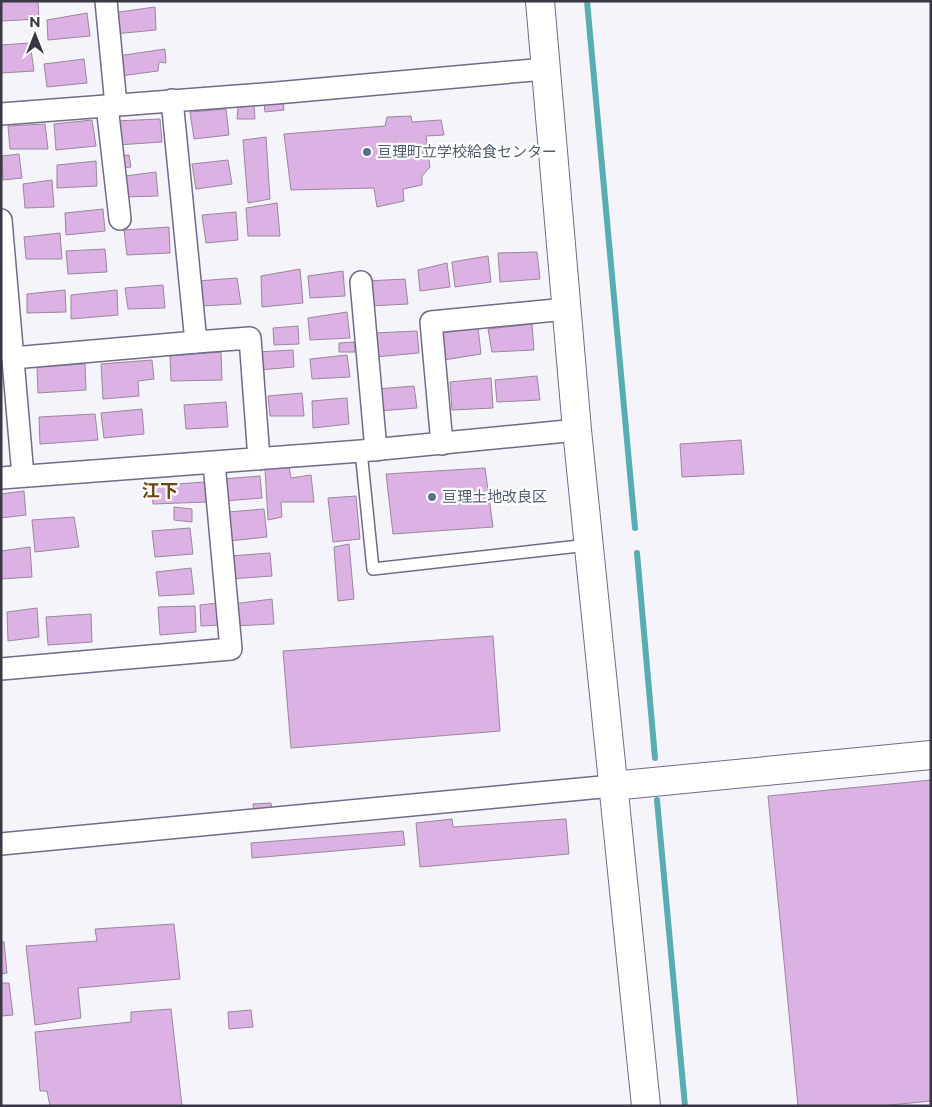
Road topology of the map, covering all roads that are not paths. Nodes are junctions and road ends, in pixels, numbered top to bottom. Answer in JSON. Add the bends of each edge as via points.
{"nodes":[{"id":1,"x":106,"y":1,"type":"edge"},
{"id":2,"x":540,"y":1,"type":"edge"},
{"id":3,"x":545,"y":69,"type":"junction"},
{"id":4,"x":172,"y":100,"type":"junction"},
{"id":5,"x":112,"y":106,"type":"junction"},
{"id":6,"x":1,"y":114,"type":"edge"},
{"id":7,"x":120,"y":219,"type":"dead end"},
{"id":8,"x":1,"y":220,"type":"edge"},
{"id":9,"x":361,"y":282,"type":"dead end"},
{"id":10,"x":566,"y":309,"type":"junction"},
{"id":11,"x":196,"y":342,"type":"junction"},
{"id":12,"x":14,"y":358,"type":"junction"},
{"id":13,"x":577,"y":430,"type":"junction"},
{"id":14,"x":442,"y":444,"type":"junction"},
{"id":15,"x":368,"y":450,"type":"junction"},
{"id":16,"x":259,"y":459,"type":"junction"},
{"id":17,"x":214,"y":463,"type":"junction"},
{"id":18,"x":23,"y":476,"type":"junction"},
{"id":19,"x":1,"y":478,"type":"edge"},
{"id":20,"x":588,"y":545,"type":"junction"},
{"id":21,"x":1,"y":669,"type":"edge"},
{"id":22,"x":931,"y":755,"type":"edge"},
{"id":23,"x":612,"y":786,"type":"junction"},
{"id":24,"x":1,"y":844,"type":"edge"},
{"id":25,"x":646,"y":1106,"type":"edge"}],
"edges":[{"from":1,"to":5,"type":"street"},
{"from":2,"to":3,"type":"street"},
{"from":3,"to":4,"type":"street"},
{"from":3,"to":10,"type":"street"},
{"from":4,"to":5,"type":"street"},
{"from":4,"to":11,"type":"street"},
{"from":5,"to":6,"type":"street"},
{"from":5,"to":7,"type":"street"},
{"from":8,"to":12,"type":"street"},
{"from":9,"to":15,"type":"street"},
{"from":10,"to":13,"type":"street"},
{"from":10,"to":14,"type":"street","via":[[432,322]]},
{"from":11,"to":12,"type":"street"},
{"from":11,"to":16,"type":"street","via":[[250,338]]},
{"from":12,"to":18,"type":"street"},
{"from":13,"to":14,"type":"street"},
{"from":13,"to":20,"type":"street"},
{"from":14,"to":15,"type":"street"},
{"from":15,"to":16,"type":"street"},
{"from":15,"to":20,"type":"lane","via":[[373,569]]},
{"from":16,"to":17,"type":"street"},
{"from":17,"to":18,"type":"street"},
{"from":17,"to":21,"type":"street","via":[[231,649]]},
{"from":18,"to":19,"type":"street"},
{"from":20,"to":23,"type":"street"},
{"from":22,"to":23,"type":"street"},
{"from":23,"to":24,"type":"street"},
{"from":23,"to":25,"type":"street"}]}
